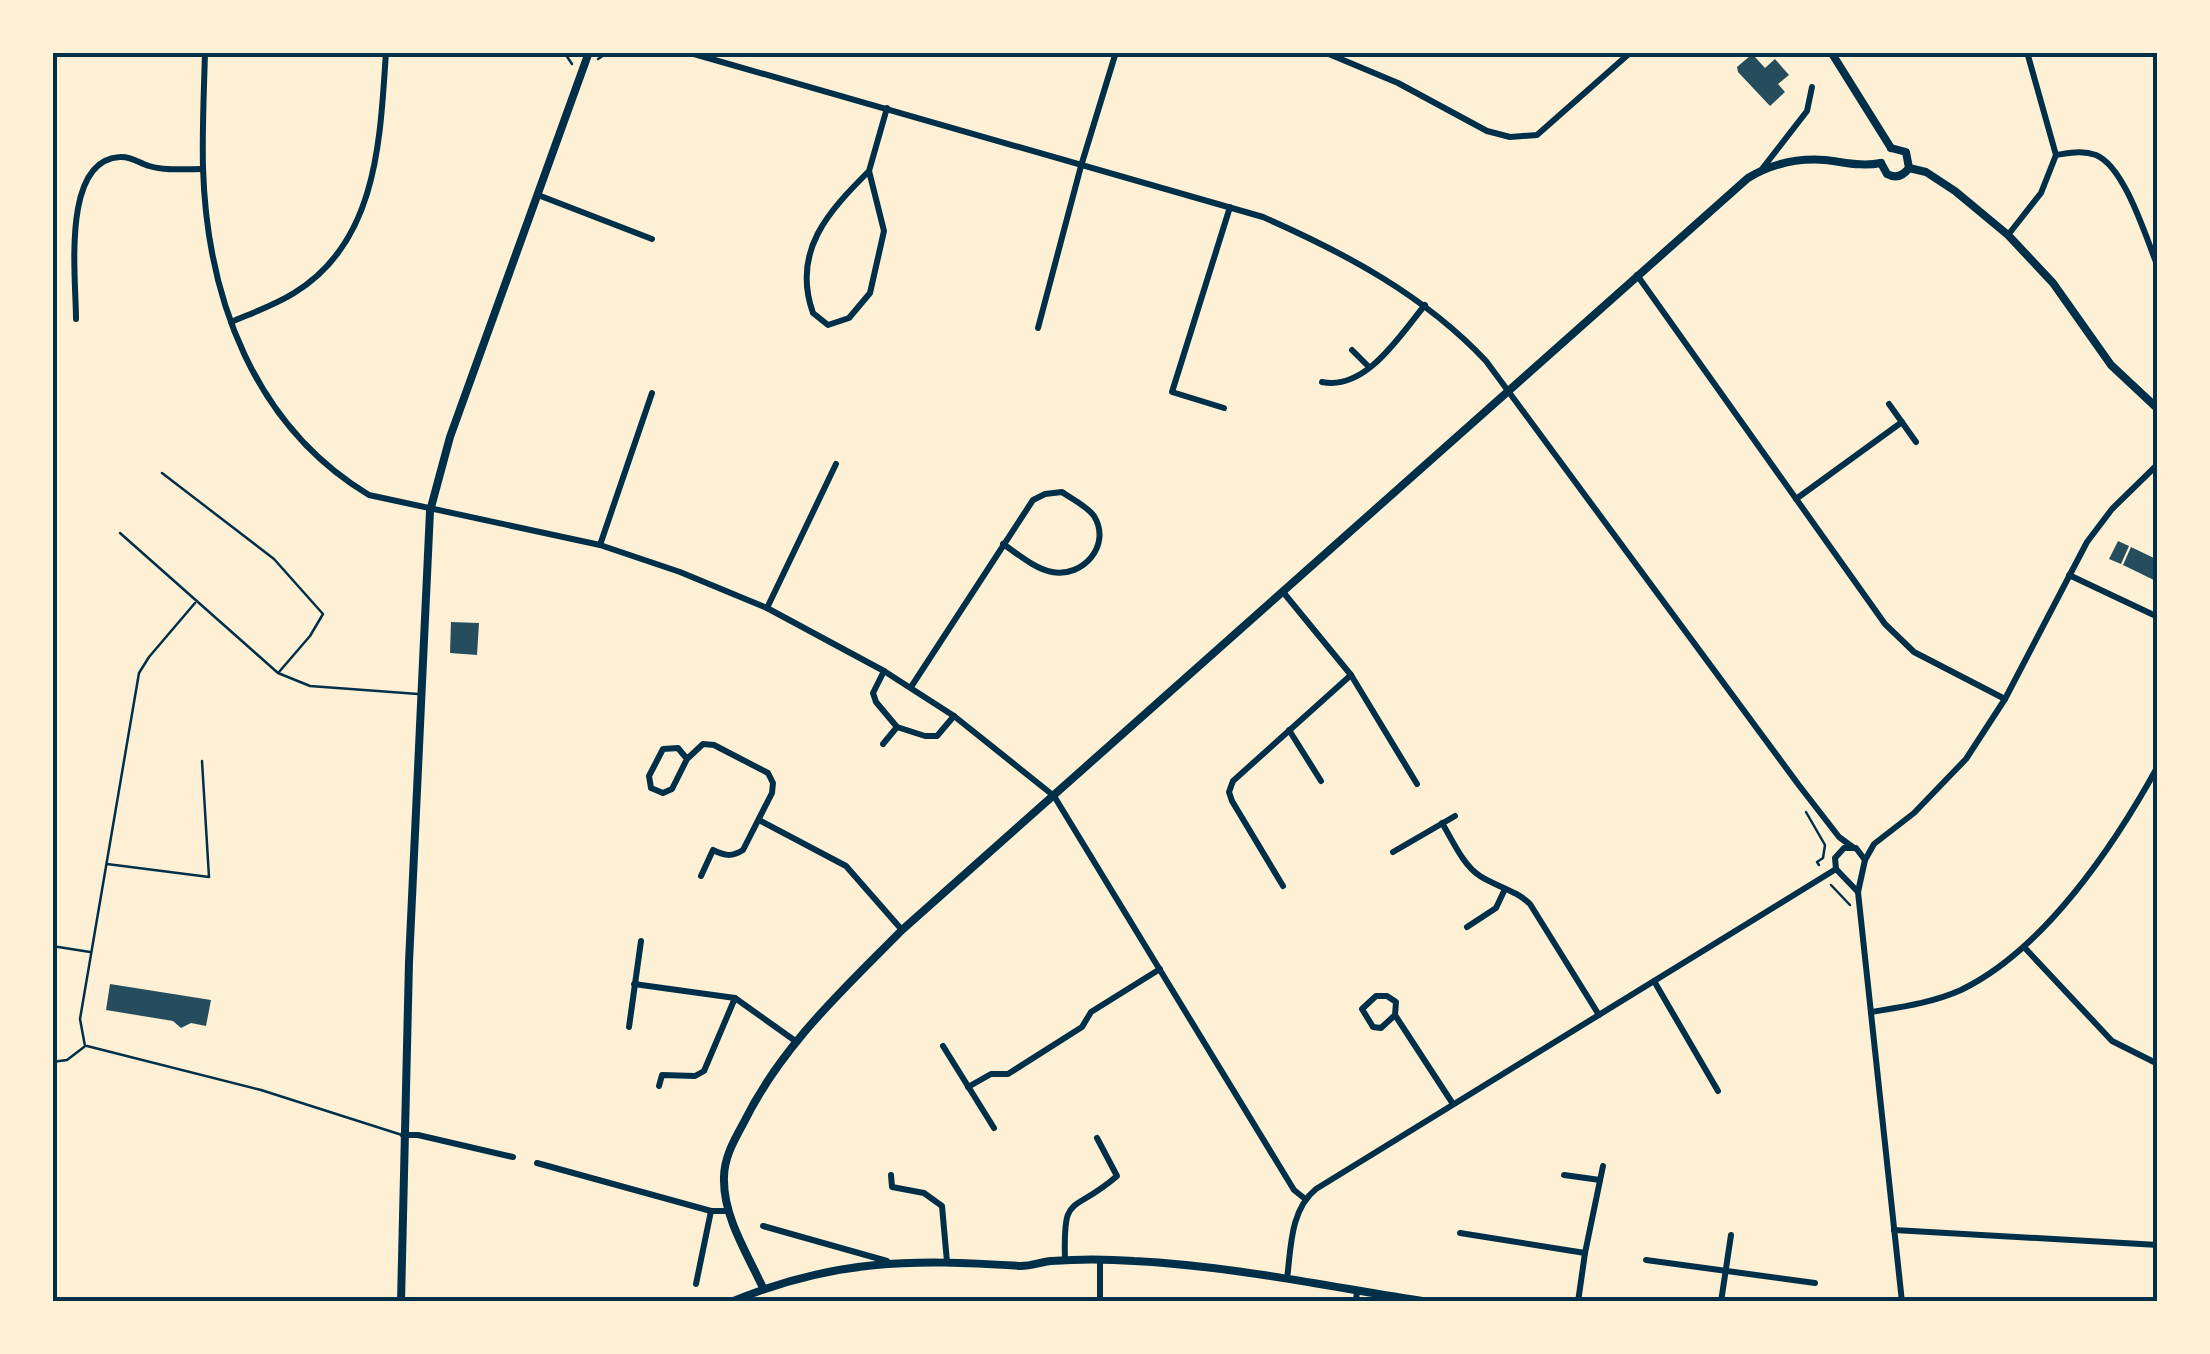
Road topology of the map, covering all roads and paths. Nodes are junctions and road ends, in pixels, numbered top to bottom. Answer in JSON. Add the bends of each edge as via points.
{"nodes":[{"id":1,"x":205,"y":52,"type":"edge"},
{"id":2,"x":386,"y":52,"type":"edge"},
{"id":3,"x":564,"y":52,"type":"edge"},
{"id":4,"x":589,"y":52,"type":"edge"},
{"id":5,"x":609,"y":52,"type":"edge"},
{"id":6,"x":687,"y":52,"type":"edge"},
{"id":7,"x":1116,"y":52,"type":"edge"},
{"id":8,"x":1324,"y":52,"type":"edge"},
{"id":9,"x":1632,"y":52,"type":"edge"},
{"id":10,"x":1831,"y":52,"type":"edge"},
{"id":11,"x":2027,"y":52,"type":"edge"},
{"id":12,"x":596,"y":61,"type":"dead end"},
{"id":13,"x":574,"y":68,"type":"dead end"},
{"id":14,"x":1812,"y":87,"type":"dead end"},
{"id":15,"x":887,"y":108,"type":"junction"},
{"id":16,"x":1891,"y":148,"type":"junction"},
{"id":17,"x":2056,"y":155,"type":"junction"},
{"id":18,"x":1881,"y":163,"type":"junction"},
{"id":19,"x":1081,"y":166,"type":"junction"},
{"id":20,"x":203,"y":168,"type":"junction"},
{"id":21,"x":1909,"y":168,"type":"junction"},
{"id":22,"x":1762,"y":170,"type":"junction"},
{"id":23,"x":870,"y":171,"type":"junction"},
{"id":24,"x":538,"y":195,"type":"junction"},
{"id":25,"x":1230,"y":207,"type":"junction"},
{"id":26,"x":2008,"y":234,"type":"junction"},
{"id":27,"x":652,"y":239,"type":"dead end"},
{"id":28,"x":2158,"y":267,"type":"edge"},
{"id":29,"x":1637,"y":275,"type":"junction"},
{"id":30,"x":1425,"y":305,"type":"junction"},
{"id":31,"x":76,"y":319,"type":"dead end"},
{"id":32,"x":231,"y":322,"type":"junction"},
{"id":33,"x":1038,"y":328,"type":"dead end"},
{"id":34,"x":1352,"y":350,"type":"dead end"},
{"id":35,"x":1369,"y":367,"type":"junction"},
{"id":36,"x":1322,"y":382,"type":"dead end"},
{"id":37,"x":1510,"y":391,"type":"junction"},
{"id":38,"x":652,"y":393,"type":"dead end"},
{"id":39,"x":1890,"y":404,"type":"dead end"},
{"id":40,"x":1224,"y":408,"type":"dead end"},
{"id":41,"x":2157,"y":408,"type":"edge"},
{"id":42,"x":1902,"y":422,"type":"junction"},
{"id":43,"x":1916,"y":442,"type":"dead end"},
{"id":44,"x":836,"y":464,"type":"dead end"},
{"id":45,"x":2158,"y":464,"type":"edge"},
{"id":46,"x":162,"y":473,"type":"dead end"},
{"id":47,"x":1796,"y":499,"type":"junction"},
{"id":48,"x":430,"y":511,"type":"junction"},
{"id":49,"x":120,"y":534,"type":"dead end"},
{"id":50,"x":1003,"y":544,"type":"junction"},
{"id":51,"x":600,"y":545,"type":"junction"},
{"id":52,"x":2069,"y":576,"type":"junction"},
{"id":53,"x":1284,"y":592,"type":"junction"},
{"id":54,"x":196,"y":603,"type":"junction"},
{"id":55,"x":767,"y":608,"type":"junction"},
{"id":56,"x":2158,"y":617,"type":"edge"},
{"id":57,"x":884,"y":670,"type":"junction"},
{"id":58,"x":278,"y":673,"type":"junction"},
{"id":59,"x":1351,"y":675,"type":"junction"},
{"id":60,"x":910,"y":687,"type":"junction"},
{"id":61,"x":420,"y":694,"type":"junction"},
{"id":62,"x":2005,"y":700,"type":"junction"},
{"id":63,"x":954,"y":716,"type":"junction"},
{"id":64,"x":896,"y":727,"type":"junction"},
{"id":65,"x":1289,"y":730,"type":"junction"},
{"id":66,"x":883,"y":744,"type":"dead end"},
{"id":67,"x":687,"y":759,"type":"junction"},
{"id":68,"x":202,"y":761,"type":"dead end"},
{"id":69,"x":2158,"y":766,"type":"edge"},
{"id":70,"x":1321,"y":781,"type":"dead end"},
{"id":71,"x":1418,"y":784,"type":"dead end"},
{"id":72,"x":1054,"y":796,"type":"junction"},
{"id":73,"x":1807,"y":813,"type":"dead end"},
{"id":74,"x":1455,"y":816,"type":"dead end"},
{"id":75,"x":759,"y":820,"type":"junction"},
{"id":76,"x":1442,"y":823,"type":"junction"},
{"id":77,"x":1874,"y":844,"type":"junction"},
{"id":78,"x":1855,"y":848,"type":"junction"},
{"id":79,"x":1393,"y":852,"type":"dead end"},
{"id":80,"x":1864,"y":860,"type":"junction"},
{"id":81,"x":1817,"y":862,"type":"dead end"},
{"id":82,"x":106,"y":864,"type":"junction"},
{"id":83,"x":1836,"y":868,"type":"junction"},
{"id":84,"x":1862,"y":872,"type":"junction"},
{"id":85,"x":701,"y":876,"type":"dead end"},
{"id":86,"x":1843,"y":876,"type":"junction"},
{"id":87,"x":1283,"y":886,"type":"dead end"},
{"id":88,"x":1831,"y":886,"type":"dead end"},
{"id":89,"x":1506,"y":889,"type":"junction"},
{"id":90,"x":1858,"y":892,"type":"junction"},
{"id":91,"x":1845,"y":900,"type":"dead end"},
{"id":92,"x":1467,"y":927,"type":"dead end"},
{"id":93,"x":902,"y":930,"type":"junction"},
{"id":94,"x":641,"y":941,"type":"dead end"},
{"id":95,"x":52,"y":946,"type":"edge"},
{"id":96,"x":2024,"y":947,"type":"junction"},
{"id":97,"x":91,"y":952,"type":"junction"},
{"id":98,"x":1160,"y":968,"type":"junction"},
{"id":99,"x":1654,"y":981,"type":"junction"},
{"id":100,"x":634,"y":984,"type":"junction"},
{"id":101,"x":735,"y":998,"type":"junction"},
{"id":102,"x":1871,"y":1012,"type":"junction"},
{"id":103,"x":1394,"y":1015,"type":"junction"},
{"id":104,"x":1600,"y":1015,"type":"junction"},
{"id":105,"x":629,"y":1027,"type":"dead end"},
{"id":106,"x":794,"y":1040,"type":"junction"},
{"id":107,"x":85,"y":1046,"type":"junction"},
{"id":108,"x":943,"y":1046,"type":"dead end"},
{"id":109,"x":52,"y":1062,"type":"edge"},
{"id":110,"x":2158,"y":1064,"type":"edge"},
{"id":111,"x":659,"y":1086,"type":"dead end"},
{"id":112,"x":968,"y":1086,"type":"junction"},
{"id":113,"x":1718,"y":1091,"type":"dead end"},
{"id":114,"x":1453,"y":1104,"type":"junction"},
{"id":115,"x":994,"y":1128,"type":"dead end"},
{"id":116,"x":403,"y":1135,"type":"junction"},
{"id":117,"x":1097,"y":1138,"type":"dead end"},
{"id":118,"x":512,"y":1157,"type":"dead end"},
{"id":119,"x":537,"y":1163,"type":"dead end"},
{"id":120,"x":1603,"y":1166,"type":"dead end"},
{"id":121,"x":891,"y":1175,"type":"dead end"},
{"id":122,"x":1564,"y":1175,"type":"dead end"},
{"id":123,"x":1600,"y":1180,"type":"junction"},
{"id":124,"x":1304,"y":1198,"type":"junction"},
{"id":125,"x":729,"y":1211,"type":"junction"},
{"id":126,"x":711,"y":1212,"type":"junction"},
{"id":127,"x":763,"y":1226,"type":"dead end"},
{"id":128,"x":1894,"y":1230,"type":"junction"},
{"id":129,"x":1460,"y":1233,"type":"dead end"},
{"id":130,"x":1731,"y":1235,"type":"dead end"},
{"id":131,"x":2158,"y":1245,"type":"edge"},
{"id":132,"x":1584,"y":1253,"type":"junction"},
{"id":133,"x":1100,"y":1260,"type":"junction"},
{"id":134,"x":1646,"y":1260,"type":"dead end"},
{"id":135,"x":1065,"y":1261,"type":"junction"},
{"id":136,"x":888,"y":1262,"type":"junction"},
{"id":137,"x":947,"y":1262,"type":"junction"},
{"id":138,"x":1726,"y":1268,"type":"junction"},
{"id":139,"x":1287,"y":1279,"type":"junction"},
{"id":140,"x":1815,"y":1283,"type":"dead end"},
{"id":141,"x":696,"y":1284,"type":"dead end"},
{"id":142,"x":763,"y":1288,"type":"junction"},
{"id":143,"x":1357,"y":1290,"type":"junction"},
{"id":144,"x":1410,"y":1300,"type":"edge"},
{"id":145,"x":400,"y":1302,"type":"edge"},
{"id":146,"x":731,"y":1302,"type":"edge"},
{"id":147,"x":1100,"y":1302,"type":"edge"},
{"id":148,"x":1356,"y":1302,"type":"edge"},
{"id":149,"x":1428,"y":1302,"type":"edge"},
{"id":150,"x":1578,"y":1302,"type":"edge"},
{"id":151,"x":1722,"y":1302,"type":"edge"},
{"id":152,"x":1902,"y":1302,"type":"edge"}],
"edges":[{"from":1,"to":20,"type":"street"},
{"from":2,"to":32,"type":"street","via":[[372,178],[347,240],[294,294]]},
{"from":3,"to":13,"type":"path"},
{"from":4,"to":24,"type":"street"},
{"from":5,"to":12,"type":"path"},
{"from":6,"to":15,"type":"street"},
{"from":7,"to":19,"type":"street"},
{"from":8,"to":9,"type":"street","via":[[1510,137],[1538,135]]},
{"from":10,"to":16,"type":"street"},
{"from":11,"to":17,"type":"street"},
{"from":14,"to":22,"type":"street","via":[[1807,110]]},
{"from":15,"to":19,"type":"street"},
{"from":15,"to":23,"type":"street"},
{"from":16,"to":18,"type":"street"},
{"from":16,"to":21,"type":"street","via":[[1906,152]]},
{"from":17,"to":26,"type":"street","via":[[2041,194]]},
{"from":17,"to":28,"type":"street","via":[[2100,156],[2118,177]]},
{"from":18,"to":21,"type":"street","via":[[1895,177]]},
{"from":18,"to":22,"type":"street","via":[[1821,160]]},
{"from":19,"to":25,"type":"street"},
{"from":19,"to":33,"type":"street"},
{"from":20,"to":31,"type":"street","via":[[166,170],[125,156],[89,171],[77,224]]},
{"from":20,"to":32,"type":"street","via":[[218,282]]},
{"from":21,"to":26,"type":"street","via":[[1926,172]]},
{"from":22,"to":29,"type":"street"},
{"from":23,"to":23,"type":"street","via":[[884,231],[870,293],[849,318],[828,325],[812,313],[806,273],[820,225]]},
{"from":24,"to":27,"type":"street"},
{"from":24,"to":48,"type":"street","via":[[450,437]]},
{"from":25,"to":30,"type":"street","via":[[1339,252]]},
{"from":25,"to":40,"type":"street","via":[[1172,392]]},
{"from":26,"to":41,"type":"street","via":[[2053,283],[2112,366]]},
{"from":29,"to":37,"type":"street"},
{"from":29,"to":47,"type":"street"},
{"from":30,"to":35,"type":"street"},
{"from":30,"to":37,"type":"street"},
{"from":32,"to":48,"type":"street","via":[[255,379],[307,448],[369,496]]},
{"from":34,"to":35,"type":"street"},
{"from":35,"to":36,"type":"street","via":[[1335,384]]},
{"from":37,"to":53,"type":"street"},
{"from":37,"to":78,"type":"street","via":[[1798,784]]},
{"from":38,"to":51,"type":"street"},
{"from":39,"to":42,"type":"street"},
{"from":42,"to":43,"type":"street"},
{"from":42,"to":47,"type":"street"},
{"from":44,"to":55,"type":"street"},
{"from":45,"to":52,"type":"street","via":[[2104,518]]},
{"from":46,"to":58,"type":"lane","via":[[274,559],[323,614]]},
{"from":47,"to":62,"type":"street","via":[[1886,624],[1914,652]]},
{"from":48,"to":51,"type":"street"},
{"from":48,"to":61,"type":"street"},
{"from":49,"to":54,"type":"lane"},
{"from":50,"to":50,"type":"street","via":[[1033,500],[1046,494],[1062,492],[1092,513],[1099,528],[1098,546],[1075,572],[1046,571]]},
{"from":50,"to":60,"type":"street"},
{"from":51,"to":55,"type":"street"},
{"from":52,"to":56,"type":"street"},
{"from":52,"to":62,"type":"street"},
{"from":53,"to":59,"type":"street"},
{"from":53,"to":72,"type":"street"},
{"from":54,"to":58,"type":"lane"},
{"from":54,"to":82,"type":"lane","via":[[140,674]]},
{"from":55,"to":57,"type":"street"},
{"from":57,"to":60,"type":"street"},
{"from":57,"to":64,"type":"street","via":[[876,702]]},
{"from":58,"to":61,"type":"lane","via":[[310,686]]},
{"from":59,"to":65,"type":"street"},
{"from":59,"to":71,"type":"street"},
{"from":60,"to":63,"type":"street"},
{"from":61,"to":116,"type":"street"},
{"from":62,"to":77,"type":"street","via":[[1966,759]]},
{"from":63,"to":64,"type":"street","via":[[937,736]]},
{"from":63,"to":72,"type":"street"},
{"from":64,"to":66,"type":"street"},
{"from":65,"to":70,"type":"street"},
{"from":65,"to":87,"type":"street","via":[[1232,781],[1229,792]]},
{"from":67,"to":67,"type":"street","via":[[678,748],[663,749],[648,776],[652,788],[672,790]]},
{"from":67,"to":75,"type":"street","via":[[703,744],[714,744],[768,773],[772,793]]},
{"from":68,"to":82,"type":"lane","via":[[209,876]]},
{"from":69,"to":96,"type":"street","via":[[2095,866]]},
{"from":72,"to":93,"type":"street"},
{"from":72,"to":98,"type":"street"},
{"from":73,"to":81,"type":"path","via":[[1825,845]]},
{"from":74,"to":76,"type":"street"},
{"from":75,"to":85,"type":"street","via":[[744,850],[713,850]]},
{"from":75,"to":93,"type":"street","via":[[846,866]]},
{"from":76,"to":79,"type":"street"},
{"from":76,"to":89,"type":"street","via":[[1472,870]]},
{"from":77,"to":78,"type":"street"},
{"from":77,"to":80,"type":"street"},
{"from":78,"to":80,"type":"street"},
{"from":78,"to":83,"type":"street","via":[[1840,851]]},
{"from":80,"to":84,"type":"street"},
{"from":82,"to":97,"type":"lane"},
{"from":83,"to":86,"type":"street"},
{"from":83,"to":99,"type":"street"},
{"from":84,"to":86,"type":"street"},
{"from":84,"to":90,"type":"street"},
{"from":86,"to":90,"type":"street"},
{"from":88,"to":91,"type":"path"},
{"from":89,"to":92,"type":"street","via":[[1496,908]]},
{"from":89,"to":104,"type":"street","via":[[1530,904]]},
{"from":90,"to":102,"type":"street"},
{"from":93,"to":106,"type":"street"},
{"from":94,"to":100,"type":"street"},
{"from":95,"to":97,"type":"lane"},
{"from":96,"to":102,"type":"street","via":[[1957,992]]},
{"from":96,"to":110,"type":"street","via":[[2112,1041]]},
{"from":97,"to":107,"type":"lane","via":[[80,1019]]},
{"from":98,"to":112,"type":"street","via":[[1008,1074]]},
{"from":98,"to":124,"type":"street"},
{"from":99,"to":104,"type":"street"},
{"from":99,"to":113,"type":"street"},
{"from":100,"to":101,"type":"street"},
{"from":100,"to":105,"type":"street"},
{"from":101,"to":106,"type":"street"},
{"from":101,"to":111,"type":"street","via":[[704,1071],[662,1075]]},
{"from":102,"to":128,"type":"street"},
{"from":103,"to":103,"type":"street","via":[[1373,1027],[1362,1009],[1376,996],[1387,996],[1396,1002]]},
{"from":103,"to":114,"type":"street"},
{"from":104,"to":114,"type":"street"},
{"from":106,"to":125,"type":"street","via":[[728,1152],[723,1176]]},
{"from":107,"to":109,"type":"lane"},
{"from":107,"to":116,"type":"lane","via":[[261,1090]]},
{"from":108,"to":112,"type":"street"},
{"from":112,"to":115,"type":"street"},
{"from":114,"to":124,"type":"street"},
{"from":116,"to":118,"type":"street"},
{"from":116,"to":145,"type":"street"},
{"from":117,"to":135,"type":"street","via":[[1117,1176],[1068,1211]]},
{"from":119,"to":126,"type":"street"},
{"from":120,"to":123,"type":"street"},
{"from":121,"to":137,"type":"street","via":[[892,1188],[924,1193],[942,1206]]},
{"from":122,"to":123,"type":"street"},
{"from":123,"to":132,"type":"street"},
{"from":124,"to":139,"type":"street"},
{"from":125,"to":126,"type":"street"},
{"from":125,"to":142,"type":"street"},
{"from":126,"to":141,"type":"street"},
{"from":127,"to":136,"type":"street"},
{"from":128,"to":131,"type":"street"},
{"from":128,"to":152,"type":"street"},
{"from":129,"to":132,"type":"street"},
{"from":130,"to":138,"type":"street"},
{"from":132,"to":150,"type":"street"},
{"from":133,"to":135,"type":"street"},
{"from":133,"to":139,"type":"street"},
{"from":133,"to":147,"type":"street"},
{"from":134,"to":138,"type":"street"},
{"from":135,"to":137,"type":"street"},
{"from":136,"to":137,"type":"street"},
{"from":136,"to":142,"type":"street"},
{"from":138,"to":140,"type":"street"},
{"from":138,"to":151,"type":"street"},
{"from":139,"to":143,"type":"street"},
{"from":142,"to":146,"type":"street"},
{"from":143,"to":144,"type":"street"},
{"from":143,"to":148,"type":"street"},
{"from":144,"to":149,"type":"street"}]}
